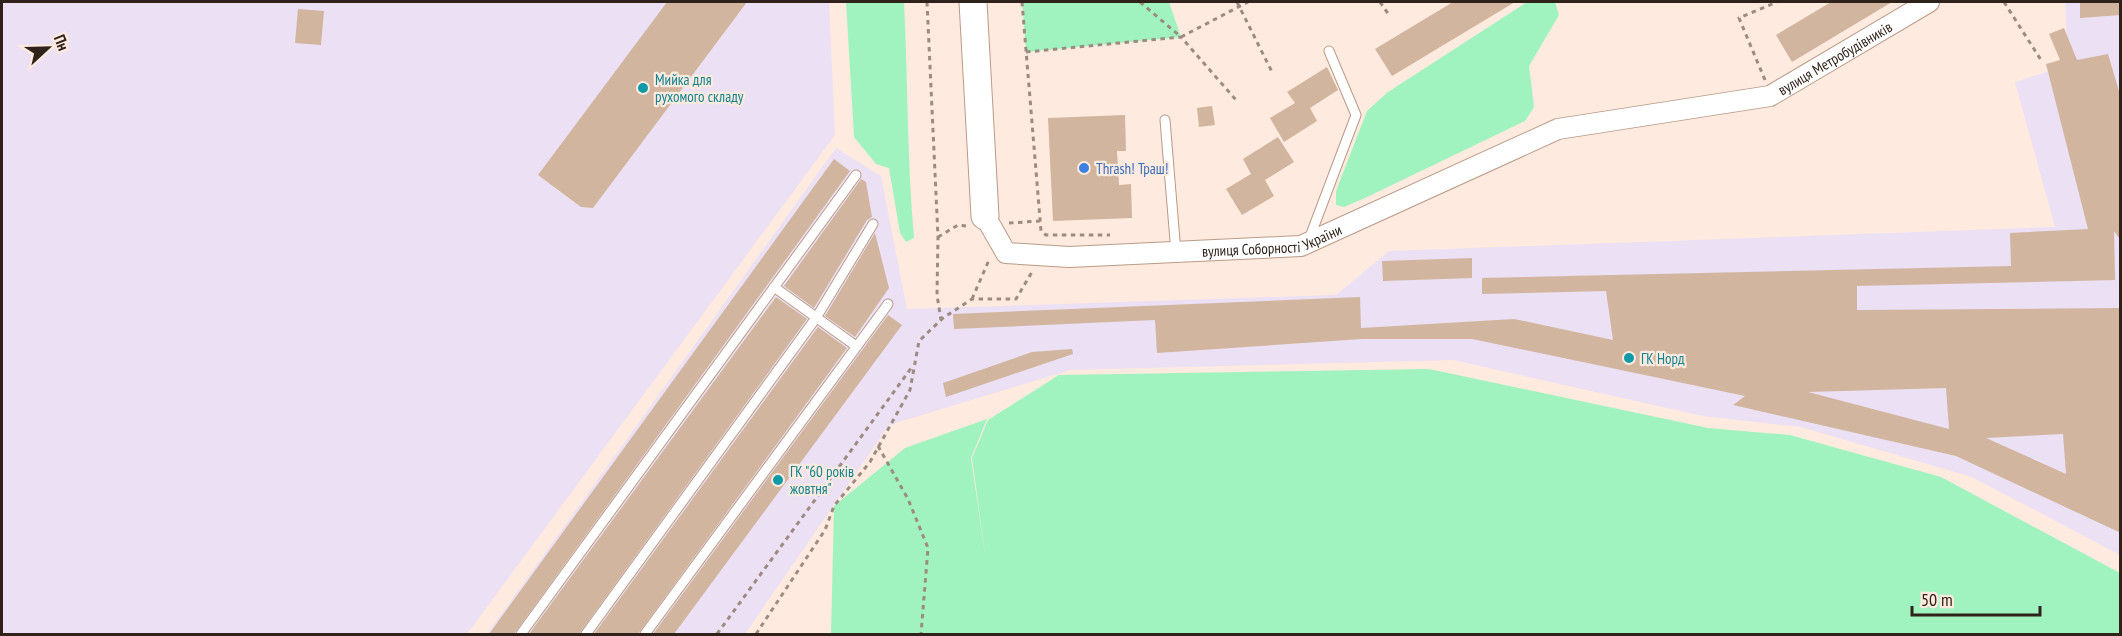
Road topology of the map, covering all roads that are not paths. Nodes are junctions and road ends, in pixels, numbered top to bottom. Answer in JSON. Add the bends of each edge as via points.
{"nodes":[{"id":1,"x":973,"y":2,"type":"edge"},
{"id":2,"x":1929,"y":2,"type":"edge"},
{"id":3,"x":1329,"y":51,"type":"dead end"},
{"id":4,"x":1770,"y":96,"type":"joint"},
{"id":5,"x":1165,"y":120,"type":"dead end"},
{"id":6,"x":856,"y":175,"type":"dead end"},
{"id":7,"x":985,"y":216,"type":"joint"},
{"id":8,"x":873,"y":224,"type":"dead end"},
{"id":9,"x":1307,"y":244,"type":"junction"},
{"id":10,"x":1176,"y":253,"type":"junction"},
{"id":11,"x":774,"y":287,"type":"junction"},
{"id":12,"x":888,"y":304,"type":"dead end"},
{"id":13,"x":816,"y":318,"type":"junction"},
{"id":14,"x":856,"y":346,"type":"junction"},
{"id":15,"x":521,"y":634,"type":"edge"},
{"id":16,"x":586,"y":634,"type":"edge"},
{"id":17,"x":645,"y":634,"type":"edge"}],
"edges":[{"from":1,"to":7,"type":"street","name":"вулиця Соборності України"},
{"from":2,"to":4,"type":"street","name":"вулиця Метробудівників"},
{"from":3,"to":9,"type":"lane","via":[[1356,115]]},
{"from":4,"to":9,"type":"street","name":"вулиця Соборності України","via":[[1558,129]]},
{"from":5,"to":10,"type":"lane"},
{"from":6,"to":11,"type":"lane"},
{"from":7,"to":10,"type":"street","name":"вулиця Соборності України","via":[[1006,253]]},
{"from":8,"to":13,"type":"lane"},
{"from":9,"to":10,"type":"street","name":"вулиця Соборності України"},
{"from":11,"to":13,"type":"lane"},
{"from":11,"to":15,"type":"lane"},
{"from":12,"to":14,"type":"lane"},
{"from":13,"to":14,"type":"lane"},
{"from":13,"to":16,"type":"lane"},
{"from":14,"to":17,"type":"lane"}]}
